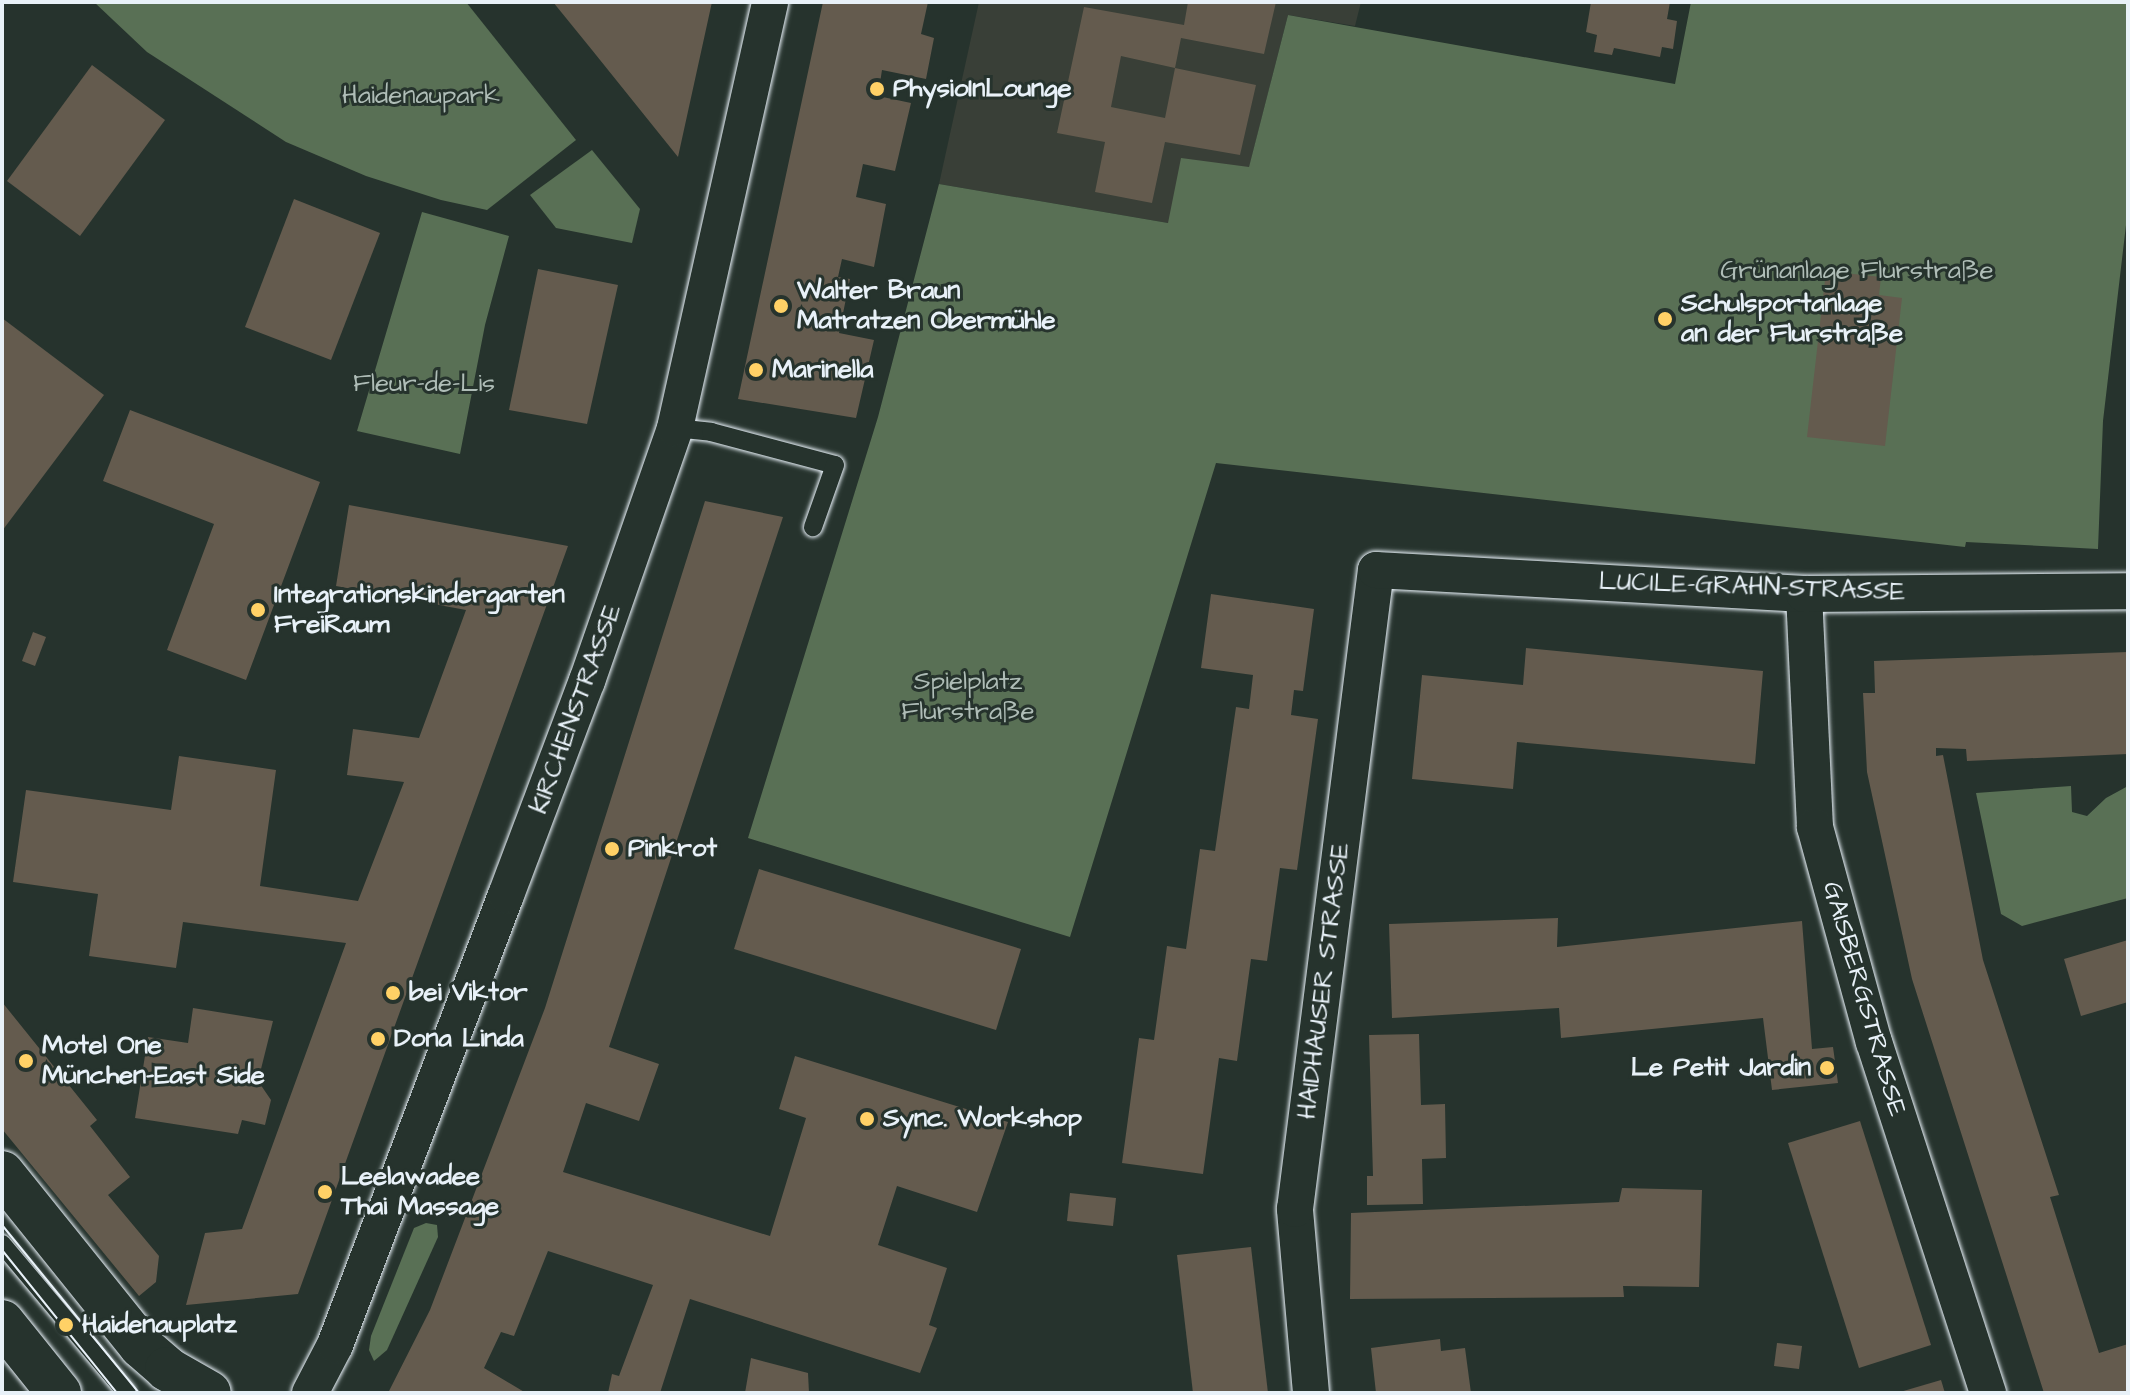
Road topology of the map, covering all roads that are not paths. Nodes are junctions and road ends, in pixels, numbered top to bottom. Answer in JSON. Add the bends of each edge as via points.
{"nodes":[{"id":1,"x":770,"y":2,"type":"edge"},
{"id":2,"x":675,"y":428,"type":"junction"},
{"id":3,"x":813,"y":527,"type":"dead end"},
{"id":4,"x":1376,"y":570,"type":"joint"},
{"id":5,"x":2128,"y":591,"type":"edge"},
{"id":6,"x":1804,"y":594,"type":"junction"},
{"id":7,"x":2,"y":1173,"type":"edge"},
{"id":8,"x":2,"y":1244,"type":"edge"},
{"id":9,"x":2,"y":1322,"type":"edge"},
{"id":10,"x":59,"y":1393,"type":"edge"},
{"id":11,"x":127,"y":1393,"type":"edge"},
{"id":12,"x":209,"y":1393,"type":"edge"},
{"id":13,"x":310,"y":1393,"type":"edge"},
{"id":14,"x":1311,"y":1393,"type":"edge"},
{"id":15,"x":1988,"y":1393,"type":"edge"}],
"edges":[{"from":1,"to":2,"type":"street","name":"KIRCHENSTRASSE"},
{"from":2,"to":3,"type":"lane","via":[[711,432],[835,465]]},
{"from":2,"to":13,"type":"street","name":"KIRCHENSTRASSE","via":[[546,789],[363,1273]]},
{"from":4,"to":6,"type":"street","name":"LUCILE-GRAHN-STRASSE"},
{"from":4,"to":14,"type":"street","name":"HAIDHAUSER STRASSE","via":[[1295,1209]]},
{"from":5,"to":6,"type":"street","name":"LUCILE-GRAHN-STRASSE"},
{"from":6,"to":15,"type":"street","name":"GAISBERGSTRASSE","via":[[1815,827],[1874,1042]]},
{"from":7,"to":12,"type":"main road","via":[[148,1354]]},
{"from":8,"to":11,"type":"lane"},
{"from":9,"to":10,"type":"main road"}]}
